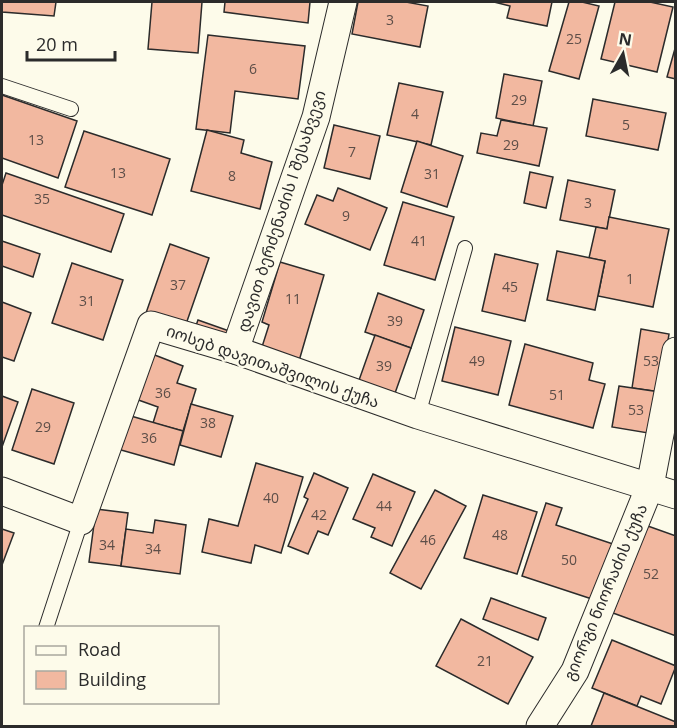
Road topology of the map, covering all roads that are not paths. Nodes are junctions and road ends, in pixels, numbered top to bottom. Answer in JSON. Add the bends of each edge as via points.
{"nodes":[{"id":1,"x":343,"y":2,"type":"edge"},
{"id":2,"x":2,"y":86,"type":"edge"},
{"id":3,"x":71,"y":110,"type":"dead end"},
{"id":4,"x":465,"y":248,"type":"dead end"},
{"id":5,"x":235,"y":350,"type":"junction"},
{"id":6,"x":675,"y":351,"type":"edge"},
{"id":7,"x":418,"y":415,"type":"junction"},
{"id":8,"x":650,"y":486,"type":"junction"},
{"id":9,"x":2,"y":491,"type":"edge"},
{"id":10,"x":675,"y":495,"type":"edge"},
{"id":11,"x":81,"y":521,"type":"junction"},
{"id":12,"x":46,"y":626,"type":"edge"},
{"id":13,"x":540,"y":726,"type":"edge"}],
"edges":[{"from":1,"to":5,"type":"street","name":"დავით ბერძენაძის I შესახვევი","via":[[316,117]]},
{"from":2,"to":3,"type":"lane"},
{"from":4,"to":7,"type":"lane"},
{"from":5,"to":7,"type":"street","name":"იოსებ დავითაშვილის ქუჩა"},
{"from":5,"to":11,"type":"street","name":"იოსებ დავითაშვილის ქუჩა","via":[[151,325]]},
{"from":6,"to":8,"type":"street","name":"გიორგი ნიორაძის ქუჩა"},
{"from":7,"to":8,"type":"street","name":"იოსებ დავითაშვილის ქუჩა"},
{"from":8,"to":10,"type":"street","name":"იოსებ დავითაშვილის ქუჩა"},
{"from":8,"to":13,"type":"street","name":"გიორგი ნიორაძის ქუჩა","via":[[575,671]]},
{"from":9,"to":11,"type":"street"},
{"from":11,"to":12,"type":"lane"}]}
